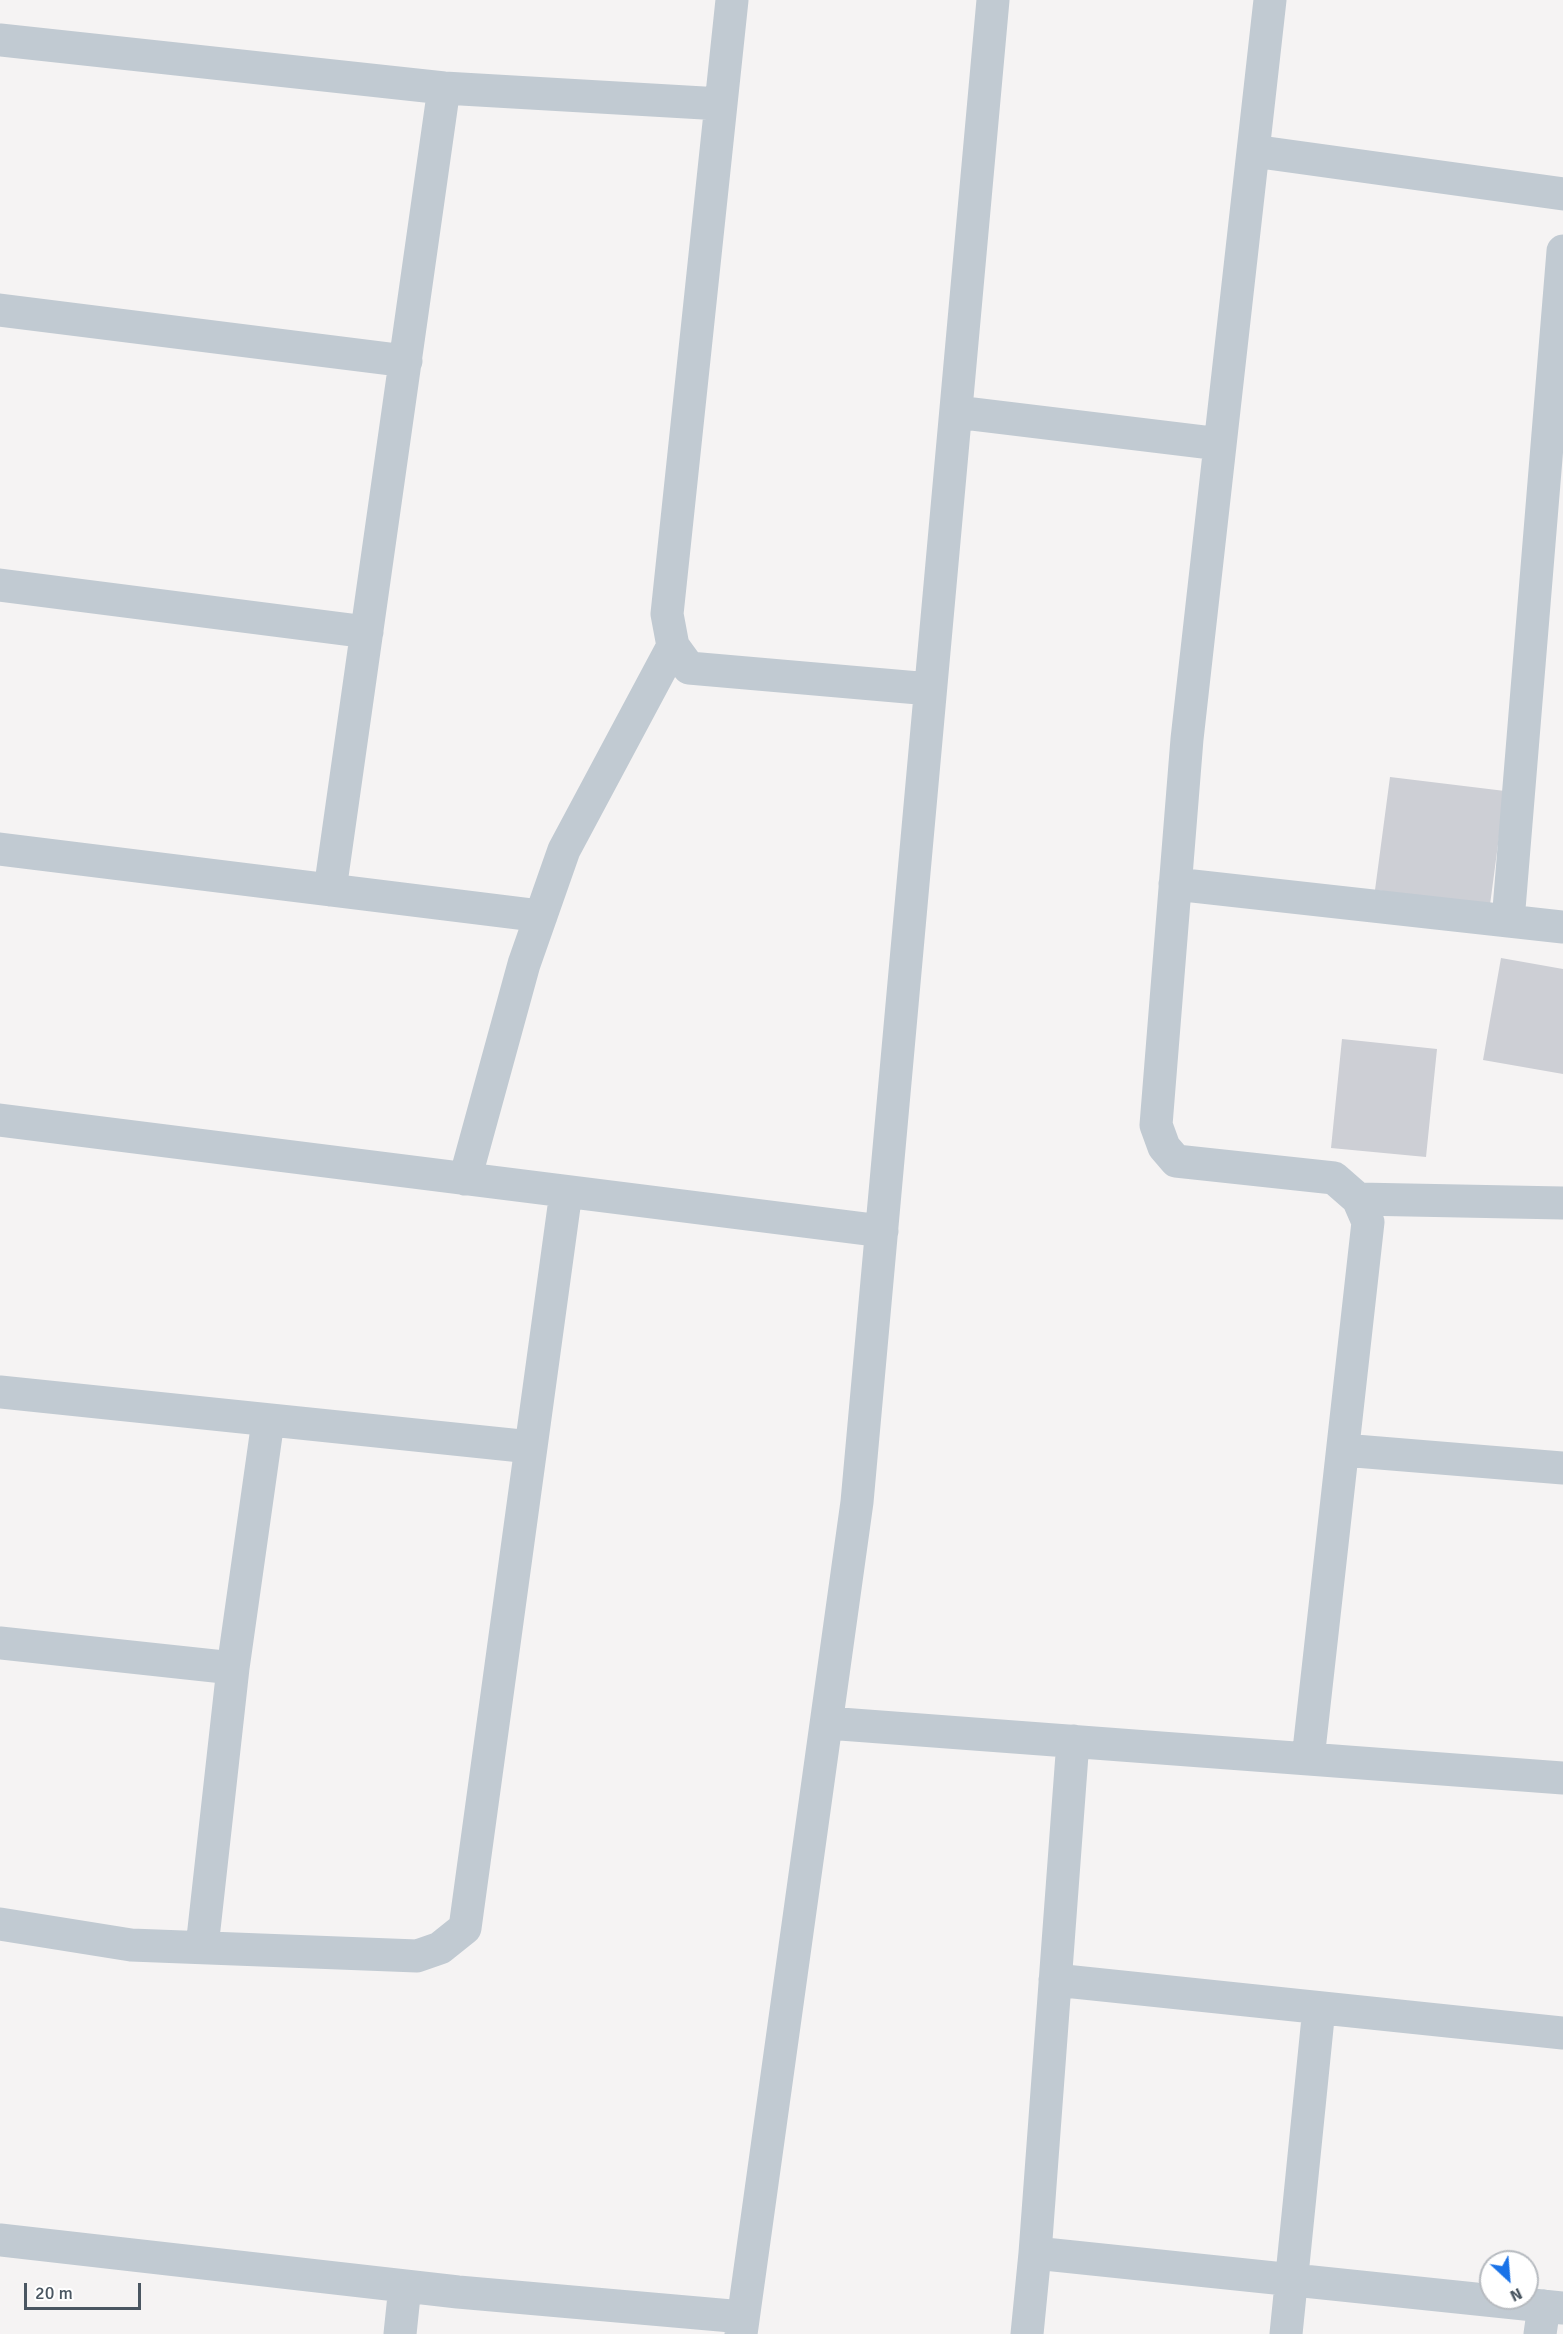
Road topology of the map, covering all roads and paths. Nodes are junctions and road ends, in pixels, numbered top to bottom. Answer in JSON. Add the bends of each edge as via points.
{"nodes":[{"id":1,"x":732,"y":0,"type":"edge"},
{"id":2,"x":993,"y":0,"type":"edge"},
{"id":3,"x":1270,"y":0,"type":"edge"},
{"id":4,"x":0,"y":40,"type":"edge"},
{"id":5,"x":444,"y":88,"type":"junction"},
{"id":6,"x":721,"y":104,"type":"junction"},
{"id":7,"x":1253,"y":151,"type":"junction"},
{"id":8,"x":1563,"y":194,"type":"edge"},
{"id":9,"x":1563,"y":251,"type":"edge"},
{"id":10,"x":0,"y":310,"type":"edge"},
{"id":11,"x":406,"y":361,"type":"junction"},
{"id":12,"x":956,"y":412,"type":"junction"},
{"id":13,"x":1220,"y":444,"type":"junction"},
{"id":14,"x":0,"y":585,"type":"edge"},
{"id":15,"x":367,"y":632,"type":"junction"},
{"id":16,"x":673,"y":646,"type":"junction"},
{"id":17,"x":930,"y":689,"type":"junction"},
{"id":18,"x":0,"y":849,"type":"edge"},
{"id":19,"x":1175,"y":884,"type":"junction"},
{"id":20,"x":330,"y":890,"type":"junction"},
{"id":21,"x":541,"y":916,"type":"junction"},
{"id":22,"x":1508,"y":921,"type":"junction"},
{"id":23,"x":1563,"y":927,"type":"edge"},
{"id":24,"x":0,"y":1120,"type":"edge"},
{"id":25,"x":465,"y":1179,"type":"junction"},
{"id":26,"x":566,"y":1192,"type":"junction"},
{"id":27,"x":1358,"y":1199,"type":"junction"},
{"id":28,"x":1563,"y":1203,"type":"edge"},
{"id":29,"x":882,"y":1232,"type":"junction"},
{"id":30,"x":0,"y":1392,"type":"edge"},
{"id":31,"x":268,"y":1421,"type":"junction"},
{"id":32,"x":531,"y":1448,"type":"junction"},
{"id":33,"x":1343,"y":1450,"type":"junction"},
{"id":34,"x":1563,"y":1468,"type":"edge"},
{"id":35,"x":0,"y":1643,"type":"edge"},
{"id":36,"x":233,"y":1668,"type":"junction"},
{"id":37,"x":826,"y":1723,"type":"junction"},
{"id":38,"x":1073,"y":1741,"type":"junction"},
{"id":39,"x":1308,"y":1759,"type":"junction"},
{"id":40,"x":1563,"y":1778,"type":"edge"},
{"id":41,"x":0,"y":1924,"type":"edge"},
{"id":42,"x":202,"y":1947,"type":"junction"},
{"id":43,"x":1055,"y":1980,"type":"junction"},
{"id":44,"x":1319,"y":2008,"type":"junction"},
{"id":45,"x":1563,"y":2033,"type":"edge"},
{"id":46,"x":0,"y":2240,"type":"edge"},
{"id":47,"x":1035,"y":2253,"type":"junction"},
{"id":48,"x":1291,"y":2279,"type":"junction"},
{"id":49,"x":405,"y":2286,"type":"junction"},
{"id":50,"x":1549,"y":2316,"type":"edge"},
{"id":51,"x":742,"y":2326,"type":"edge"},
{"id":52,"x":400,"y":2334,"type":"edge"},
{"id":53,"x":1027,"y":2334,"type":"edge"},
{"id":54,"x":1286,"y":2334,"type":"edge"}],
"edges":[{"from":1,"to":6,"type":"street"},
{"from":2,"to":12,"type":"street"},
{"from":3,"to":7,"type":"street"},
{"from":4,"to":5,"type":"street"},
{"from":5,"to":6,"type":"street"},
{"from":5,"to":11,"type":"street"},
{"from":6,"to":16,"type":"street","via":[[668,614]]},
{"from":7,"to":8,"type":"street"},
{"from":7,"to":13,"type":"street"},
{"from":9,"to":22,"type":"street"},
{"from":10,"to":11,"type":"street"},
{"from":11,"to":15,"type":"street"},
{"from":12,"to":13,"type":"street"},
{"from":12,"to":17,"type":"street"},
{"from":13,"to":19,"type":"street","via":[[1186,739]]},
{"from":14,"to":15,"type":"street"},
{"from":15,"to":20,"type":"street"},
{"from":16,"to":17,"type":"street","via":[[689,668]]},
{"from":16,"to":21,"type":"street","via":[[564,850]]},
{"from":17,"to":29,"type":"street"},
{"from":18,"to":20,"type":"street"},
{"from":19,"to":22,"type":"street"},
{"from":19,"to":27,"type":"street","via":[[1156,1125],[1164,1147],[1176,1161],[1334,1179]]},
{"from":20,"to":21,"type":"street"},
{"from":21,"to":25,"type":"street","via":[[524,964]]},
{"from":22,"to":23,"type":"street"},
{"from":24,"to":25,"type":"street"},
{"from":25,"to":26,"type":"street"},
{"from":26,"to":29,"type":"street"},
{"from":26,"to":32,"type":"street"},
{"from":27,"to":28,"type":"street"},
{"from":27,"to":33,"type":"street","via":[[1368,1222]]},
{"from":29,"to":37,"type":"street","via":[[857,1502]]},
{"from":30,"to":31,"type":"street"},
{"from":31,"to":32,"type":"street"},
{"from":31,"to":36,"type":"street"},
{"from":32,"to":42,"type":"street","via":[[465,1928],[440,1948],[417,1956]]},
{"from":33,"to":34,"type":"street"},
{"from":33,"to":39,"type":"street"},
{"from":35,"to":36,"type":"street"},
{"from":36,"to":42,"type":"street"},
{"from":37,"to":38,"type":"street"},
{"from":37,"to":51,"type":"street"},
{"from":38,"to":39,"type":"street"},
{"from":38,"to":43,"type":"street"},
{"from":39,"to":40,"type":"street"},
{"from":41,"to":42,"type":"street","via":[[131,1945]]},
{"from":43,"to":44,"type":"street"},
{"from":43,"to":47,"type":"street"},
{"from":44,"to":45,"type":"street"},
{"from":44,"to":48,"type":"street"},
{"from":46,"to":49,"type":"street"},
{"from":47,"to":48,"type":"street"},
{"from":47,"to":53,"type":"street"},
{"from":48,"to":50,"type":"street"},
{"from":48,"to":54,"type":"street"},
{"from":49,"to":51,"type":"street"},
{"from":49,"to":52,"type":"street"}]}
